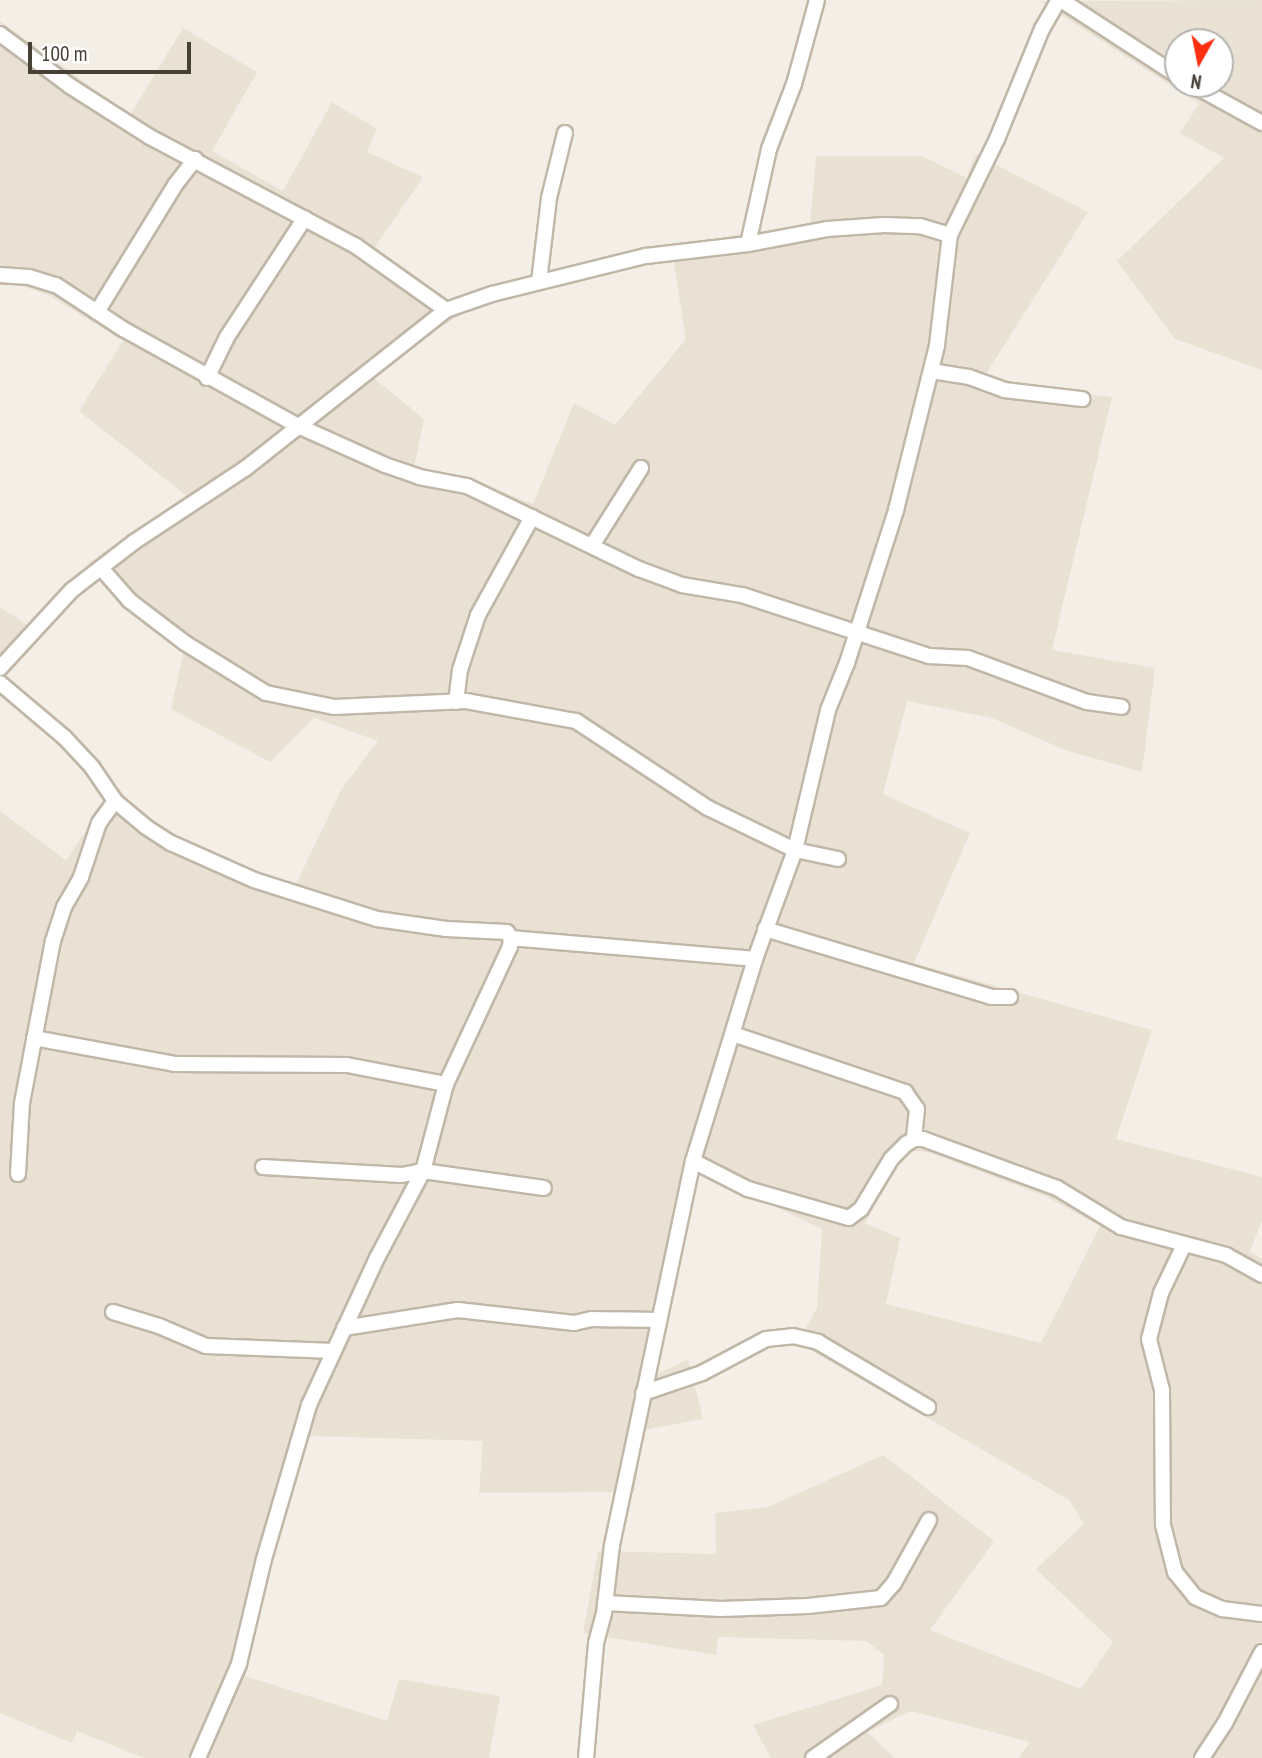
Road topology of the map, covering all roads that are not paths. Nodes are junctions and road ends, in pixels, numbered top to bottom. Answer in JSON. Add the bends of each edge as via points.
{"nodes":[{"id":1,"x":817,"y":0,"type":"edge"},
{"id":2,"x":1060,"y":0,"type":"edge"},
{"id":3,"x":0,"y":34,"type":"edge"},
{"id":4,"x":1164,"y":67,"type":"edge"},
{"id":5,"x":1216,"y":98,"type":"edge"},
{"id":6,"x":1262,"y":123,"type":"edge"},
{"id":7,"x":565,"y":133,"type":"dead end"},
{"id":8,"x":195,"y":159,"type":"junction"},
{"id":9,"x":305,"y":218,"type":"junction"},
{"id":10,"x":950,"y":235,"type":"junction"},
{"id":11,"x":748,"y":244,"type":"junction"},
{"id":12,"x":0,"y":275,"type":"edge"},
{"id":13,"x":539,"y":282,"type":"junction"},
{"id":14,"x":446,"y":310,"type":"junction"},
{"id":15,"x":97,"y":312,"type":"junction"},
{"id":16,"x":931,"y":371,"type":"junction"},
{"id":17,"x":207,"y":378,"type":"junction"},
{"id":18,"x":1082,"y":399,"type":"dead end"},
{"id":19,"x":296,"y":425,"type":"junction"},
{"id":20,"x":640,"y":468,"type":"dead end"},
{"id":21,"x":532,"y":517,"type":"junction"},
{"id":22,"x":593,"y":544,"type":"junction"},
{"id":23,"x":101,"y":568,"type":"junction"},
{"id":24,"x":856,"y":632,"type":"junction"},
{"id":25,"x":0,"y":668,"type":"edge"},
{"id":26,"x":0,"y":683,"type":"edge"},
{"id":27,"x":456,"y":702,"type":"junction"},
{"id":28,"x":1122,"y":707,"type":"dead end"},
{"id":29,"x":115,"y":801,"type":"junction"},
{"id":30,"x":795,"y":850,"type":"junction"},
{"id":31,"x":838,"y":859,"type":"dead end"},
{"id":32,"x":765,"y":929,"type":"junction"},
{"id":33,"x":510,"y":938,"type":"junction"},
{"id":34,"x":755,"y":959,"type":"junction"},
{"id":35,"x":1010,"y":997,"type":"dead end"},
{"id":36,"x":733,"y":1034,"type":"junction"},
{"id":37,"x":34,"y":1038,"type":"junction"},
{"id":38,"x":446,"y":1084,"type":"junction"},
{"id":39,"x":914,"y":1139,"type":"junction"},
{"id":40,"x":694,"y":1161,"type":"junction"},
{"id":41,"x":263,"y":1167,"type":"dead end"},
{"id":42,"x":423,"y":1171,"type":"junction"},
{"id":43,"x":18,"y":1174,"type":"dead end"},
{"id":44,"x":544,"y":1188,"type":"dead end"},
{"id":45,"x":1184,"y":1245,"type":"junction"},
{"id":46,"x":1262,"y":1275,"type":"edge"},
{"id":47,"x":113,"y":1312,"type":"dead end"},
{"id":48,"x":659,"y":1320,"type":"junction"},
{"id":49,"x":344,"y":1328,"type":"junction"},
{"id":50,"x":334,"y":1351,"type":"junction"},
{"id":51,"x":643,"y":1393,"type":"junction"},
{"id":52,"x":928,"y":1407,"type":"dead end"},
{"id":53,"x":929,"y":1520,"type":"dead end"},
{"id":54,"x":605,"y":1603,"type":"junction"},
{"id":55,"x":1262,"y":1614,"type":"edge"},
{"id":56,"x":1262,"y":1652,"type":"edge"},
{"id":57,"x":890,"y":1704,"type":"dead end"},
{"id":58,"x":198,"y":1758,"type":"edge"},
{"id":59,"x":586,"y":1758,"type":"edge"},
{"id":60,"x":813,"y":1758,"type":"edge"},
{"id":61,"x":1202,"y":1758,"type":"edge"}],
"edges":[{"from":1,"to":11,"type":"street","via":[[794,84],[769,149]]},
{"from":2,"to":4,"type":"street"},
{"from":2,"to":10,"type":"street","via":[[1037,38],[997,139]]},
{"from":3,"to":8,"type":"street","via":[[113,114]]},
{"from":5,"to":6,"type":"street"},
{"from":7,"to":13,"type":"street","via":[[550,198]]},
{"from":8,"to":9,"type":"street"},
{"from":8,"to":15,"type":"street"},
{"from":9,"to":14,"type":"street","via":[[356,246]]},
{"from":9,"to":17,"type":"street","via":[[227,337]]},
{"from":10,"to":11,"type":"street","via":[[920,226],[884,225],[827,229]]},
{"from":10,"to":16,"type":"street"},
{"from":11,"to":13,"type":"street","via":[[635,258]]},
{"from":12,"to":15,"type":"street","via":[[56,285]]},
{"from":13,"to":14,"type":"street"},
{"from":14,"to":19,"type":"street"},
{"from":15,"to":17,"type":"street"},
{"from":16,"to":18,"type":"street","via":[[969,377],[1004,390]]},
{"from":16,"to":24,"type":"street","via":[[896,510]]},
{"from":17,"to":19,"type":"street"},
{"from":19,"to":21,"type":"street","via":[[385,465],[467,486]]},
{"from":19,"to":23,"type":"street","via":[[246,468]]},
{"from":20,"to":22,"type":"street"},
{"from":21,"to":22,"type":"street"},
{"from":21,"to":27,"type":"street","via":[[478,615],[460,670]]},
{"from":22,"to":24,"type":"street","via":[[682,585],[742,595]]},
{"from":23,"to":25,"type":"street","via":[[72,590]]},
{"from":23,"to":27,"type":"street","via":[[130,601],[185,643],[267,693],[334,707]]},
{"from":24,"to":28,"type":"street","via":[[929,656],[968,658],[1087,702]]},
{"from":24,"to":30,"type":"street","via":[[828,710]]},
{"from":26,"to":29,"type":"street","via":[[65,738]]},
{"from":27,"to":30,"type":"street","via":[[576,721],[708,808]]},
{"from":29,"to":33,"type":"street","via":[[171,843],[254,880],[377,919],[507,932]]},
{"from":29,"to":37,"type":"street","via":[[99,822],[81,877],[64,907]]},
{"from":30,"to":31,"type":"street"},
{"from":30,"to":32,"type":"street"},
{"from":32,"to":34,"type":"street"},
{"from":32,"to":35,"type":"street","via":[[992,997]]},
{"from":33,"to":34,"type":"street"},
{"from":33,"to":38,"type":"street","via":[[510,947]]},
{"from":34,"to":36,"type":"street"},
{"from":36,"to":39,"type":"street","via":[[905,1092],[917,1109]]},
{"from":36,"to":40,"type":"street"},
{"from":37,"to":38,"type":"street","via":[[174,1064],[347,1065]]},
{"from":37,"to":43,"type":"street","via":[[22,1103]]},
{"from":38,"to":42,"type":"street"},
{"from":39,"to":40,"type":"street","via":[[891,1159],[860,1209],[849,1218],[748,1189]]},
{"from":39,"to":45,"type":"street","via":[[1057,1188],[1121,1227]]},
{"from":40,"to":48,"type":"street"},
{"from":41,"to":42,"type":"street","via":[[402,1175]]},
{"from":42,"to":44,"type":"street"},
{"from":42,"to":49,"type":"street"},
{"from":45,"to":46,"type":"street","via":[[1226,1255]]},
{"from":45,"to":55,"type":"street","via":[[1161,1293],[1149,1339],[1162,1390],[1163,1525],[1174,1572],[1195,1597],[1222,1609]]},
{"from":47,"to":50,"type":"street","via":[[206,1346]]},
{"from":48,"to":49,"type":"street","via":[[574,1323],[458,1310]]},
{"from":48,"to":51,"type":"street"},
{"from":49,"to":50,"type":"street"},
{"from":50,"to":58,"type":"street","via":[[294,1450],[239,1664]]},
{"from":51,"to":52,"type":"street","via":[[702,1373],[765,1339],[793,1336],[818,1342]]},
{"from":51,"to":54,"type":"street"},
{"from":53,"to":54,"type":"street","via":[[881,1598],[721,1609]]},
{"from":54,"to":59,"type":"street","via":[[596,1643]]},
{"from":56,"to":61,"type":"street"},
{"from":57,"to":60,"type":"street"}]}
